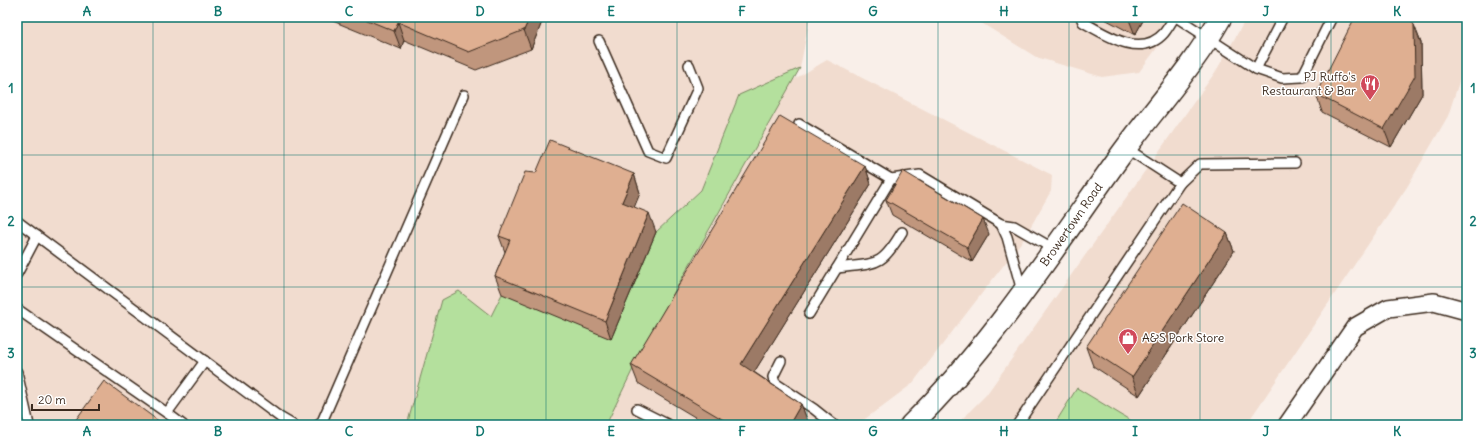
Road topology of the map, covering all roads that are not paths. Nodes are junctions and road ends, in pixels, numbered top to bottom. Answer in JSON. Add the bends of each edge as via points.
{"nodes":[{"id":1,"x":1081,"y":17,"type":"edge"},
{"id":2,"x":1175,"y":17,"type":"edge"},
{"id":3,"x":1221,"y":17,"type":"edge"},
{"id":4,"x":1283,"y":17,"type":"edge"},
{"id":5,"x":1332,"y":17,"type":"edge"},
{"id":6,"x":1208,"y":38,"type":"junction"},
{"id":7,"x":599,"y":41,"type":"dead end"},
{"id":8,"x":689,"y":65,"type":"dead end"},
{"id":9,"x":1256,"y":69,"type":"junction"},
{"id":10,"x":464,"y":95,"type":"dead end"},
{"id":11,"x":800,"y":124,"type":"dead end"},
{"id":12,"x":1126,"y":148,"type":"junction"},
{"id":13,"x":1295,"y":163,"type":"dead end"},
{"id":14,"x":891,"y":179,"type":"junction"},
{"id":15,"x":1180,"y":183,"type":"junction"},
{"id":16,"x":17,"y":221,"type":"edge"},
{"id":17,"x":1001,"y":224,"type":"junction"},
{"id":18,"x":902,"y":232,"type":"dead end"},
{"id":19,"x":37,"y":236,"type":"junction"},
{"id":20,"x":1054,"y":249,"type":"junction"},
{"id":21,"x":837,"y":268,"type":"junction"},
{"id":22,"x":17,"y":274,"type":"edge"},
{"id":23,"x":1022,"y":292,"type":"junction"},
{"id":24,"x":17,"y":309,"type":"edge"},
{"id":25,"x":1467,"y":311,"type":"edge"},
{"id":26,"x":809,"y":314,"type":"dead end"},
{"id":27,"x":205,"y":361,"type":"junction"},
{"id":28,"x":781,"y":361,"type":"dead end"},
{"id":29,"x":17,"y":372,"type":"edge"},
{"id":30,"x":637,"y":409,"type":"dead end"},
{"id":31,"x":167,"y":413,"type":"junction"},
{"id":32,"x":28,"y":425,"type":"edge"},
{"id":33,"x":182,"y":425,"type":"edge"},
{"id":34,"x":293,"y":425,"type":"edge"},
{"id":35,"x":318,"y":425,"type":"edge"},
{"id":36,"x":668,"y":425,"type":"edge"},
{"id":37,"x":834,"y":425,"type":"edge"},
{"id":38,"x":911,"y":425,"type":"edge"},
{"id":39,"x":1017,"y":425,"type":"edge"},
{"id":40,"x":1287,"y":425,"type":"edge"}],
"edges":[{"from":1,"to":2,"type":"lane","via":[[1083,22],[1117,42],[1137,45],[1154,41],[1164,33]]},
{"from":2,"to":6,"type":"lane"},
{"from":3,"to":6,"type":"street","name":"Browertown Road"},
{"from":4,"to":9,"type":"lane"},
{"from":5,"to":9,"type":"lane","via":[[1302,77],[1282,78]]},
{"from":6,"to":9,"type":"lane"},
{"from":6,"to":12,"type":"street","name":"Browertown Road"},
{"from":7,"to":8,"type":"lane","via":[[648,151],[666,158],[698,88]]},
{"from":10,"to":35,"type":"lane","via":[[321,424]]},
{"from":11,"to":14,"type":"lane"},
{"from":12,"to":15,"type":"lane"},
{"from":12,"to":20,"type":"street","name":"Browertown Road"},
{"from":13,"to":15,"type":"lane","via":[[1200,164]]},
{"from":14,"to":17,"type":"lane","via":[[920,174]]},
{"from":14,"to":21,"type":"lane"},
{"from":15,"to":39,"type":"lane"},
{"from":16,"to":19,"type":"lane"},
{"from":17,"to":20,"type":"lane","via":[[1014,226]]},
{"from":17,"to":23,"type":"lane"},
{"from":18,"to":21,"type":"lane","via":[[891,250],[879,261]]},
{"from":19,"to":22,"type":"lane"},
{"from":19,"to":27,"type":"lane"},
{"from":20,"to":23,"type":"street","name":"Browertown Road"},
{"from":21,"to":26,"type":"lane"},
{"from":23,"to":38,"type":"street","name":"Browertown Road","via":[[962,371]]},
{"from":24,"to":31,"type":"lane"},
{"from":25,"to":40,"type":"street","via":[[1434,302],[1388,308],[1355,327]]},
{"from":27,"to":31,"type":"lane"},
{"from":27,"to":34,"type":"lane"},
{"from":28,"to":37,"type":"lane","via":[[773,376],[775,383]]},
{"from":29,"to":32,"type":"lane"},
{"from":30,"to":36,"type":"lane"},
{"from":31,"to":33,"type":"lane"}]}
